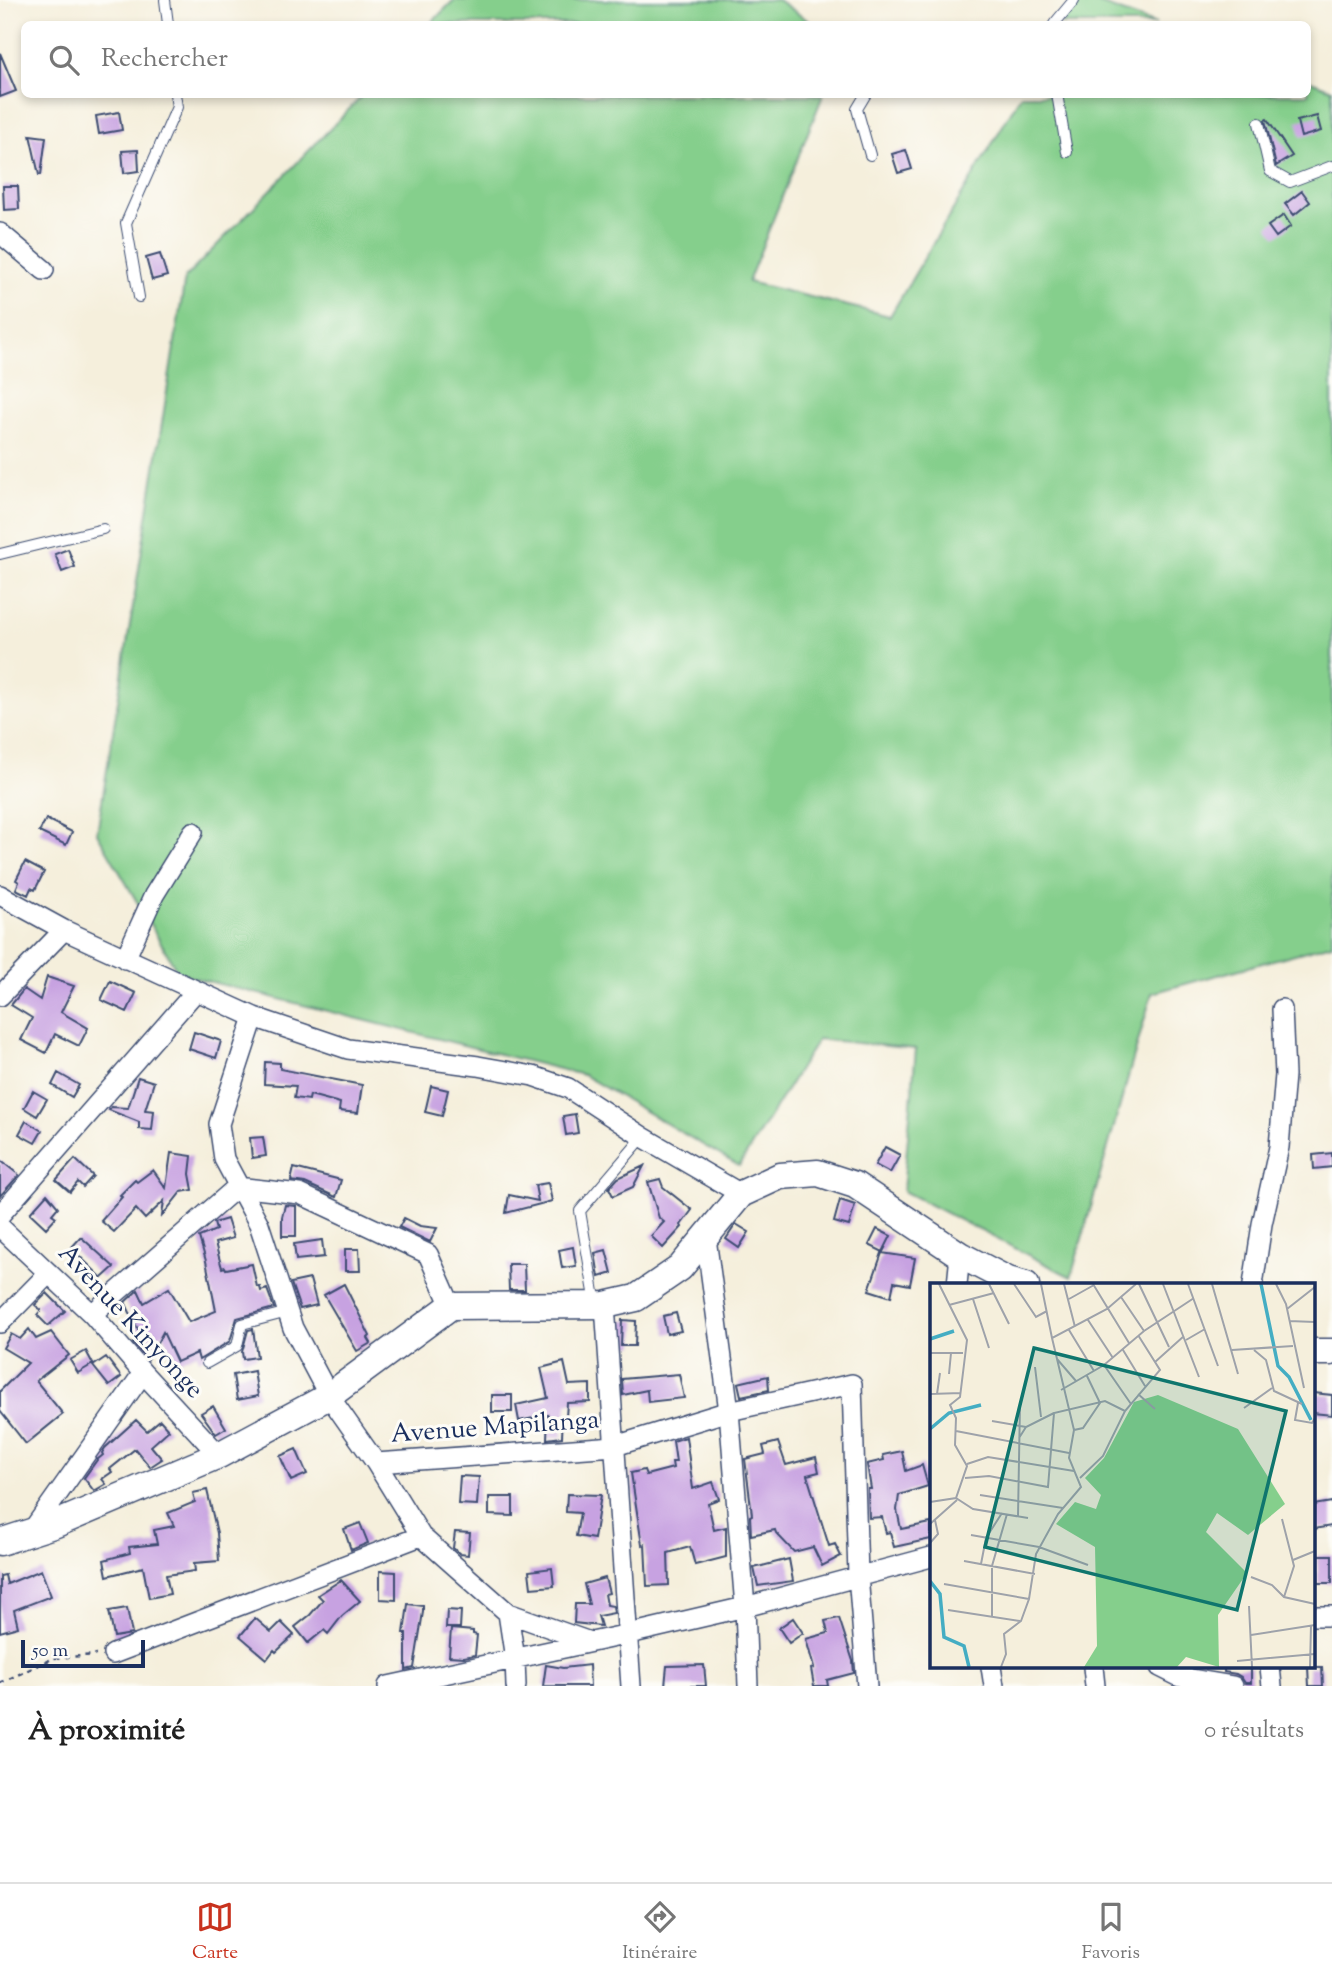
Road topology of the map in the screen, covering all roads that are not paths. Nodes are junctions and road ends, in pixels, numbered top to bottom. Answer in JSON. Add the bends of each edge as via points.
{"nodes":[{"id":1,"x":165,"y":0,"type":"edge"},
{"id":2,"x":1074,"y":0,"type":"edge"},
{"id":3,"x":168,"y":21,"type":"edge"},
{"id":4,"x":1056,"y":21,"type":"edge"},
{"id":5,"x":176,"y":98,"type":"edge"},
{"id":6,"x":864,"y":98,"type":"edge"},
{"id":7,"x":1058,"y":98,"type":"edge"},
{"id":8,"x":1259,"y":123,"type":"dead end"},
{"id":9,"x":1067,"y":152,"type":"dead end"},
{"id":10,"x":870,"y":155,"type":"dead end"},
{"id":11,"x":1332,"y":166,"type":"edge"},
{"id":12,"x":0,"y":233,"type":"edge"},
{"id":13,"x":44,"y":270,"type":"dead end"},
{"id":14,"x":139,"y":297,"type":"dead end"},
{"id":15,"x":103,"y":528,"type":"dead end"},
{"id":16,"x":0,"y":554,"type":"edge"},
{"id":17,"x":193,"y":832,"type":"dead end"},
{"id":18,"x":0,"y":895,"type":"edge"},
{"id":19,"x":64,"y":930,"type":"junction"},
{"id":20,"x":125,"y":959,"type":"junction"},
{"id":21,"x":197,"y":991,"type":"junction"},
{"id":22,"x":0,"y":996,"type":"edge"},
{"id":23,"x":1282,"y":1009,"type":"dead end"},
{"id":24,"x":254,"y":1017,"type":"junction"},
{"id":25,"x":643,"y":1137,"type":"junction"},
{"id":26,"x":237,"y":1187,"type":"junction"},
{"id":27,"x":741,"y":1194,"type":"junction"},
{"id":28,"x":0,"y":1216,"type":"edge"},
{"id":29,"x":0,"y":1227,"type":"edge"},
{"id":30,"x":706,"y":1238,"type":"junction"},
{"id":31,"x":960,"y":1255,"type":"junction"},
{"id":32,"x":49,"y":1273,"type":"junction"},
{"id":33,"x":957,"y":1283,"type":"edge"},
{"id":34,"x":1019,"y":1283,"type":"edge"},
{"id":35,"x":1254,"y":1283,"type":"edge"},
{"id":36,"x":451,"y":1306,"type":"junction"},
{"id":37,"x":601,"y":1306,"type":"junction"},
{"id":38,"x":288,"y":1312,"type":"junction"},
{"id":39,"x":92,"y":1314,"type":"junction"},
{"id":40,"x":0,"y":1323,"type":"edge"},
{"id":41,"x":1314,"y":1352,"type":"edge"},
{"id":42,"x":1332,"y":1352,"type":"edge"},
{"id":43,"x":207,"y":1363,"type":"dead end"},
{"id":44,"x":143,"y":1373,"type":"junction"},
{"id":45,"x":329,"y":1396,"type":"junction"},
{"id":46,"x":729,"y":1411,"type":"junction"},
{"id":47,"x":615,"y":1446,"type":"junction"},
{"id":48,"x":219,"y":1455,"type":"junction"},
{"id":49,"x":376,"y":1463,"type":"junction"},
{"id":50,"x":31,"y":1531,"type":"junction"},
{"id":51,"x":421,"y":1536,"type":"junction"},
{"id":52,"x":0,"y":1542,"type":"edge"},
{"id":53,"x":930,"y":1557,"type":"edge"},
{"id":54,"x":858,"y":1575,"type":"junction"},
{"id":55,"x":745,"y":1607,"type":"junction"},
{"id":56,"x":508,"y":1613,"type":"junction"},
{"id":57,"x":1314,"y":1616,"type":"edge"},
{"id":58,"x":1332,"y":1616,"type":"edge"},
{"id":59,"x":629,"y":1634,"type":"junction"},
{"id":60,"x":591,"y":1643,"type":"junction"},
{"id":61,"x":113,"y":1654,"type":"road end"},
{"id":62,"x":515,"y":1659,"type":"junction"},
{"id":63,"x":991,"y":1668,"type":"edge"},
{"id":64,"x":1093,"y":1668,"type":"edge"},
{"id":65,"x":1162,"y":1668,"type":"edge"},
{"id":66,"x":1270,"y":1668,"type":"edge"},
{"id":67,"x":388,"y":1686,"type":"edge"},
{"id":68,"x":516,"y":1686,"type":"edge"},
{"id":69,"x":631,"y":1686,"type":"edge"},
{"id":70,"x":748,"y":1686,"type":"edge"},
{"id":71,"x":867,"y":1686,"type":"edge"},
{"id":72,"x":994,"y":1686,"type":"edge"},
{"id":73,"x":1095,"y":1686,"type":"edge"},
{"id":74,"x":1233,"y":1686,"type":"edge"},
{"id":75,"x":1272,"y":1686,"type":"edge"}],
"edges":[{"from":1,"to":3,"type":"lane"},
{"from":2,"to":4,"type":"lane"},
{"from":5,"to":14,"type":"lane","via":[[177,107],[126,223]]},
{"from":6,"to":10,"type":"lane","via":[[857,109]]},
{"from":7,"to":9,"type":"lane"},
{"from":8,"to":11,"type":"lane","via":[[1270,171],[1290,182]]},
{"from":12,"to":13,"type":"street"},
{"from":15,"to":16,"type":"lane"},
{"from":17,"to":20,"type":"street","via":[[154,895]]},
{"from":18,"to":19,"type":"street"},
{"from":19,"to":20,"type":"street"},
{"from":19,"to":22,"type":"street"},
{"from":20,"to":21,"type":"street"},
{"from":21,"to":24,"type":"street"},
{"from":21,"to":28,"type":"street"},
{"from":23,"to":35,"type":"street","via":[[1285,1075],[1279,1147]]},
{"from":24,"to":25,"type":"street","via":[[348,1049],[533,1076],[568,1088]]},
{"from":24,"to":26,"type":"street","name":"Avenue Mapilanga","via":[[219,1124],[223,1159]]},
{"from":25,"to":27,"type":"street"},
{"from":25,"to":37,"type":"lane","via":[[580,1211]]},
{"from":26,"to":36,"type":"street","via":[[300,1194],[428,1254]]},
{"from":26,"to":38,"type":"street","name":"Avenue Mapilanga","via":[[259,1224]]},
{"from":26,"to":39,"type":"street"},
{"from":27,"to":30,"type":"street"},
{"from":27,"to":31,"type":"street","via":[[780,1175],[831,1176],[855,1185]]},
{"from":29,"to":32,"type":"street","name":"Avenue Kinyonge"},
{"from":30,"to":37,"type":"street","via":[[680,1268],[636,1298]]},
{"from":30,"to":46,"type":"street"},
{"from":31,"to":33,"type":"street"},
{"from":31,"to":34,"type":"street"},
{"from":32,"to":39,"type":"street","name":"Avenue Kinyonge"},
{"from":32,"to":40,"type":"street"},
{"from":36,"to":37,"type":"street"},
{"from":36,"to":45,"type":"street"},
{"from":37,"to":47,"type":"street"},
{"from":38,"to":43,"type":"lane","via":[[242,1324],[236,1346]]},
{"from":38,"to":45,"type":"street","name":"Avenue Mapilanga"},
{"from":39,"to":44,"type":"street","name":"Avenue Kinyonge"},
{"from":41,"to":42,"type":"street"},
{"from":44,"to":48,"type":"street","name":"Avenue Kinyonge"},
{"from":44,"to":50,"type":"street"},
{"from":45,"to":48,"type":"street"},
{"from":45,"to":49,"type":"street","name":"Avenue Mapilanga"},
{"from":46,"to":47,"type":"street","name":"Avenue Mapilanga"},
{"from":46,"to":54,"type":"street","name":"Avenue Mapilanga","via":[[852,1384]]},
{"from":46,"to":55,"type":"street"},
{"from":47,"to":49,"type":"street","name":"Avenue Mapilanga"},
{"from":47,"to":59,"type":"street"},
{"from":48,"to":50,"type":"street"},
{"from":49,"to":51,"type":"street"},
{"from":50,"to":52,"type":"street"},
{"from":51,"to":56,"type":"street"},
{"from":51,"to":61,"type":"street"},
{"from":53,"to":54,"type":"street"},
{"from":54,"to":55,"type":"street"},
{"from":54,"to":71,"type":"street"},
{"from":55,"to":59,"type":"street"},
{"from":55,"to":70,"type":"street"},
{"from":56,"to":60,"type":"street"},
{"from":56,"to":62,"type":"street"},
{"from":57,"to":58,"type":"street"},
{"from":59,"to":60,"type":"street"},
{"from":59,"to":69,"type":"street"},
{"from":60,"to":62,"type":"street"},
{"from":62,"to":67,"type":"street"},
{"from":62,"to":68,"type":"street"},
{"from":63,"to":72,"type":"street"},
{"from":64,"to":73,"type":"street"},
{"from":65,"to":74,"type":"street","via":[[1180,1677]]},
{"from":66,"to":75,"type":"street"}]}
